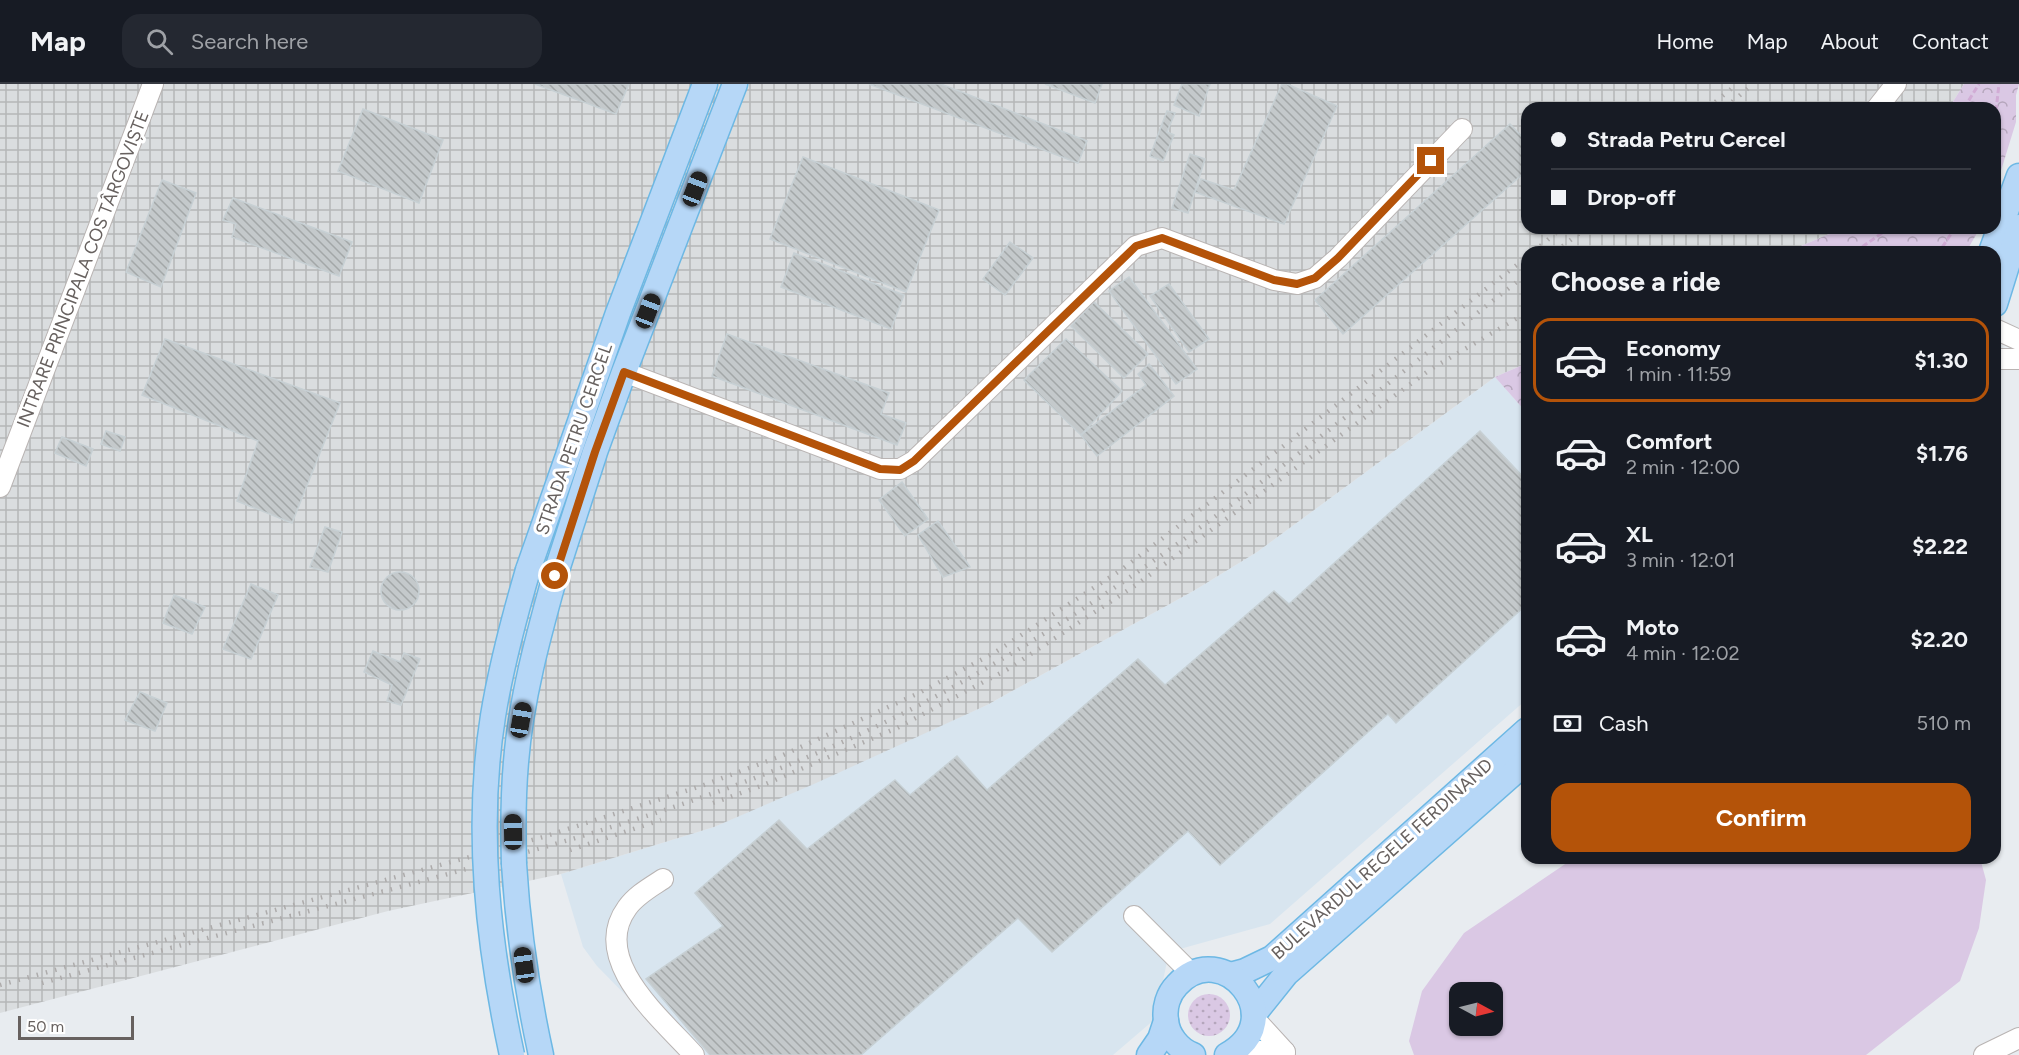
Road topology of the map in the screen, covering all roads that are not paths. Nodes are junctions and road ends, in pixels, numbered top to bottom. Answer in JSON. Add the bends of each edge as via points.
{"nodes":[{"id":1,"x":153,"y":84,"type":"edge"},
{"id":2,"x":705,"y":84,"type":"edge"},
{"id":3,"x":735,"y":84,"type":"edge"},
{"id":4,"x":1896,"y":84,"type":"edge"},
{"id":5,"x":1882,"y":102,"type":"edge"},
{"id":6,"x":1462,"y":129,"type":"dead end"},
{"id":7,"x":2019,"y":176,"type":"edge"},
{"id":8,"x":2001,"y":225,"type":"edge"},
{"id":9,"x":2019,"y":227,"type":"edge"},
{"id":10,"x":2001,"y":285,"type":"edge"},
{"id":11,"x":2001,"y":332,"type":"edge"},
{"id":12,"x":2019,"y":340,"type":"edge"},
{"id":13,"x":2001,"y":359,"type":"edge"},
{"id":14,"x":2019,"y":359,"type":"edge"},
{"id":15,"x":624,"y":372,"type":"junction"},
{"id":16,"x":0,"y":487,"type":"edge"},
{"id":17,"x":1521,"y":735,"type":"edge"},
{"id":18,"x":1521,"y":766,"type":"edge"},
{"id":19,"x":663,"y":879,"type":"dead end"},
{"id":20,"x":1134,"y":916,"type":"dead end"},
{"id":21,"x":1169,"y":952,"type":"junction"},
{"id":22,"x":1192,"y":974,"type":"junction"},
{"id":23,"x":1230,"y":975,"type":"junction"},
{"id":24,"x":1167,"y":1009,"type":"junction"},
{"id":25,"x":1254,"y":1016,"type":"junction"},
{"id":26,"x":2019,"y":1038,"type":"edge"},
{"id":27,"x":1231,"y":1052,"type":"edge"},
{"id":28,"x":512,"y":1055,"type":"edge"},
{"id":29,"x":541,"y":1055,"type":"edge"},
{"id":30,"x":694,"y":1055,"type":"edge"},
{"id":31,"x":1149,"y":1055,"type":"edge"},
{"id":32,"x":1192,"y":1055,"type":"edge"},
{"id":33,"x":1984,"y":1055,"type":"edge"}],
"edges":[{"from":1,"to":16,"type":"street","name":"INTRARE PRINCIPALA COS TÂRGOVIȘTE"},
{"from":2,"to":28,"type":"main road","name":"STRADA PETRU CERCEL","bridge":true,"via":[[618,313],[528,570],[493,717],[485,822],[486,882],[499,993]]},
{"from":3,"to":15,"type":"main road","name":"STRADA PETRU CERCEL"},
{"from":4,"to":5,"type":"street"},
{"from":6,"to":15,"type":"street","via":[[1315,278],[1297,284],[1274,280],[1162,238],[1136,246],[914,461],[900,470],[880,469]]},
{"from":7,"to":8,"type":"main road"},
{"from":9,"to":10,"type":"main road"},
{"from":11,"to":12,"type":"street"},
{"from":13,"to":14,"type":"street"},
{"from":15,"to":29,"type":"main road","name":"STRADA PETRU CERCEL","bridge":true,"via":[[555,576],[521,720],[515,772],[514,864],[527,988]]},
{"from":17,"to":23,"type":"main road","name":"BULEVARDUL REGELE FERDINAND","via":[[1272,958]]},
{"from":18,"to":25,"type":"main road","name":"BULEVARDUL REGELE FERDINAND","via":[[1282,979]]},
{"from":19,"to":30,"type":"street","via":[[628,906],[619,921],[619,957],[632,986]]},
{"from":20,"to":21,"type":"street"},
{"from":21,"to":22,"type":"street"},
{"from":21,"to":24,"type":"street"},
{"from":22,"to":23,"type":"main road","name":"BULEVARDUL REGELE FERDINAND","via":[[1204,970]]},
{"from":22,"to":24,"type":"main road","via":[[1182,980]]},
{"from":23,"to":25,"type":"main road","via":[[1249,993]]},
{"from":24,"to":31,"type":"main road","via":[[1160,1039]]},
{"from":24,"to":32,"type":"main road","via":[[1169,1032]]},
{"from":25,"to":27,"type":"main road","via":[[1246,1040]]},
{"from":25,"to":27,"type":"street","via":[[1285,1052]]},
{"from":26,"to":33,"type":"street"}]}
